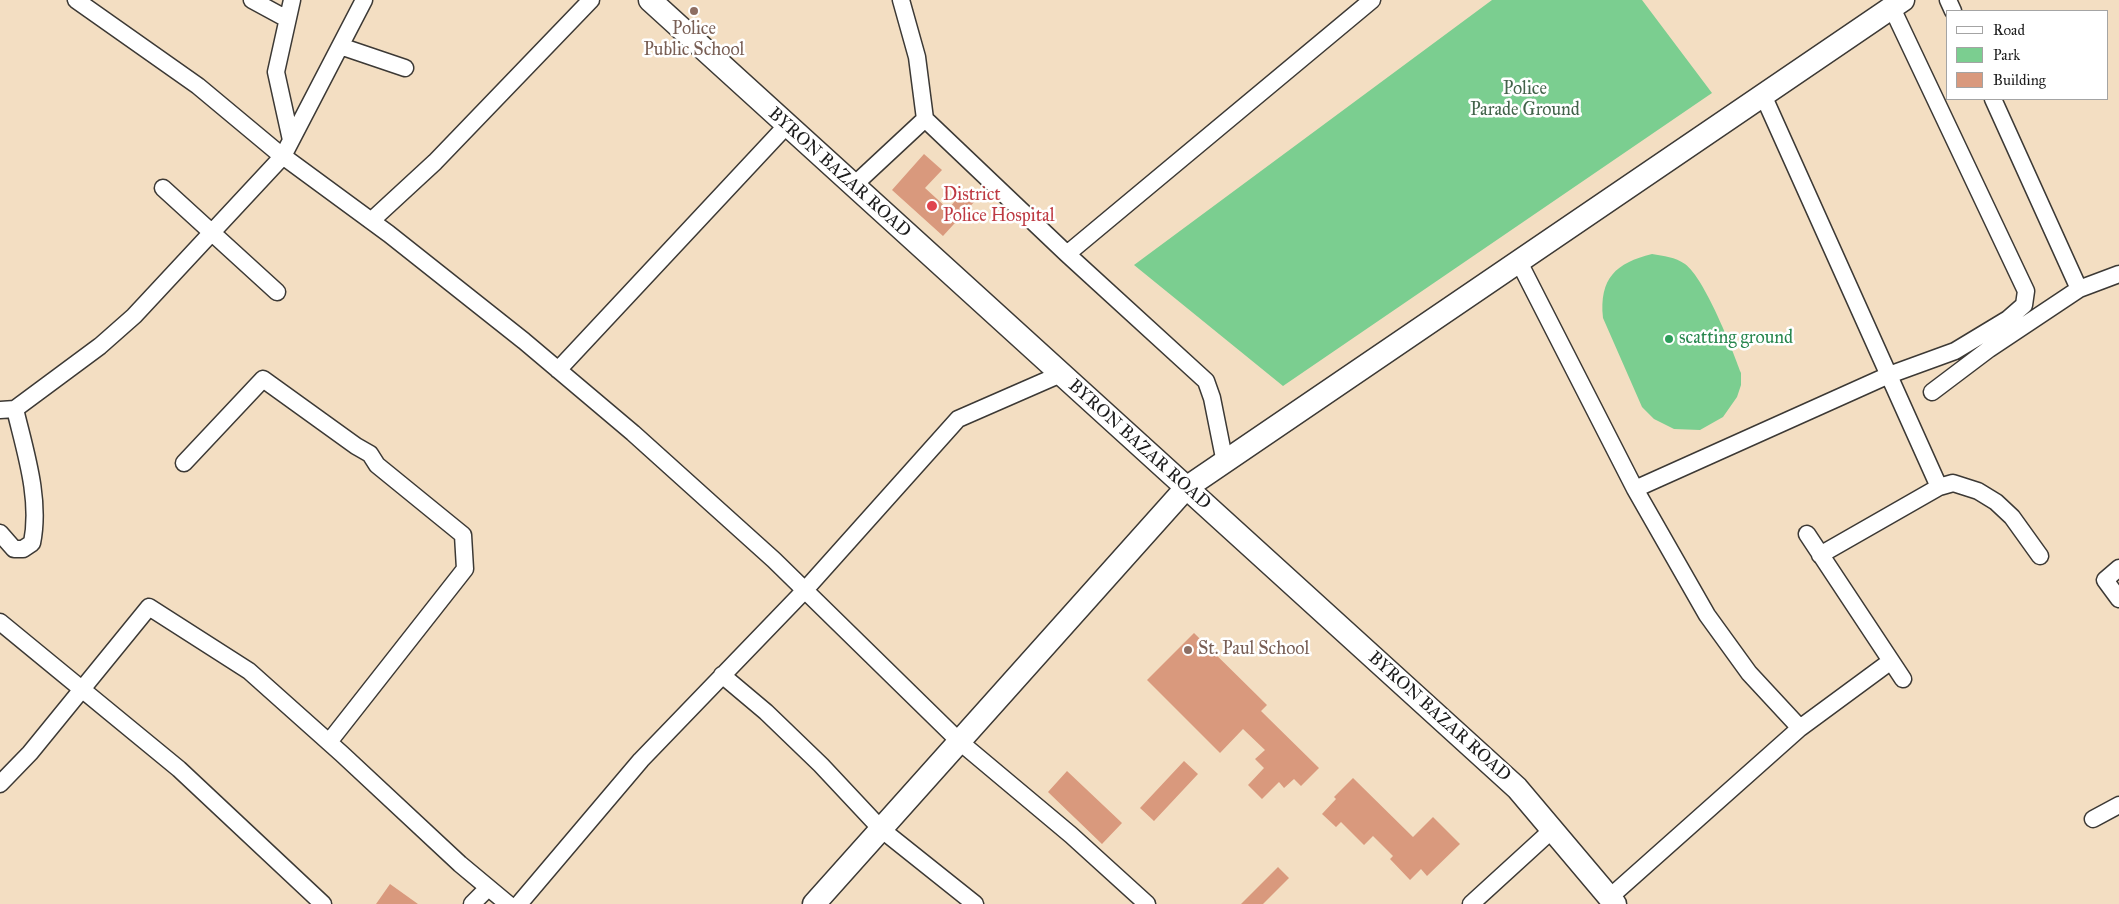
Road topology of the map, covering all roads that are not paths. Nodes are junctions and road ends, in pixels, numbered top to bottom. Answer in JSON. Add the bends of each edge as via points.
{"nodes":[{"id":1,"x":76,"y":0,"type":"edge"},
{"id":2,"x":252,"y":0,"type":"edge"},
{"id":3,"x":292,"y":0,"type":"edge"},
{"id":4,"x":364,"y":0,"type":"edge"},
{"id":5,"x":591,"y":0,"type":"edge"},
{"id":6,"x":650,"y":0,"type":"edge"},
{"id":7,"x":901,"y":0,"type":"edge"},
{"id":8,"x":1372,"y":0,"type":"edge"},
{"id":9,"x":1897,"y":4,"type":"edge"},
{"id":10,"x":288,"y":19,"type":"junction"},
{"id":11,"x":340,"y":46,"type":"junction"},
{"id":12,"x":405,"y":68,"type":"dead end"},
{"id":13,"x":1763,"y":96,"type":"junction"},
{"id":14,"x":1993,"y":100,"type":"edge"},
{"id":15,"x":925,"y":118,"type":"junction"},
{"id":16,"x":787,"y":125,"type":"junction"},
{"id":17,"x":290,"y":140,"type":"junction"},
{"id":18,"x":283,"y":156,"type":"junction"},
{"id":19,"x":853,"y":186,"type":"junction"},
{"id":20,"x":163,"y":188,"type":"dead end"},
{"id":21,"x":371,"y":221,"type":"junction"},
{"id":22,"x":212,"y":232,"type":"junction"},
{"id":23,"x":1067,"y":254,"type":"junction"},
{"id":24,"x":1519,"y":262,"type":"junction"},
{"id":25,"x":2119,"y":274,"type":"edge"},
{"id":26,"x":2079,"y":289,"type":"junction"},
{"id":27,"x":277,"y":292,"type":"dead end"},
{"id":28,"x":558,"y":370,"type":"junction"},
{"id":29,"x":1061,"y":374,"type":"junction"},
{"id":30,"x":1889,"y":375,"type":"junction"},
{"id":31,"x":1932,"y":392,"type":"dead end"},
{"id":32,"x":8,"y":410,"type":"edge"},
{"id":33,"x":184,"y":463,"type":"dead end"},
{"id":34,"x":1226,"y":463,"type":"junction"},
{"id":35,"x":1939,"y":487,"type":"junction"},
{"id":36,"x":1186,"y":488,"type":"junction"},
{"id":37,"x":1635,"y":488,"type":"junction"},
{"id":38,"x":0,"y":533,"type":"edge"},
{"id":39,"x":1808,"y":534,"type":"dead end"},
{"id":40,"x":1820,"y":555,"type":"junction"},
{"id":41,"x":2040,"y":556,"type":"dead end"},
{"id":42,"x":2119,"y":568,"type":"edge"},
{"id":43,"x":805,"y":590,"type":"junction"},
{"id":44,"x":2119,"y":599,"type":"edge"},
{"id":45,"x":0,"y":622,"type":"edge"},
{"id":46,"x":1891,"y":661,"type":"junction"},
{"id":47,"x":722,"y":675,"type":"junction"},
{"id":48,"x":1903,"y":678,"type":"dead end"},
{"id":49,"x":81,"y":690,"type":"junction"},
{"id":50,"x":1800,"y":728,"type":"junction"},
{"id":51,"x":329,"y":742,"type":"junction"},
{"id":52,"x":960,"y":742,"type":"junction"},
{"id":53,"x":0,"y":784,"type":"edge"},
{"id":54,"x":2119,"y":805,"type":"edge"},
{"id":55,"x":2093,"y":819,"type":"dead end"},
{"id":56,"x":882,"y":829,"type":"junction"},
{"id":57,"x":1552,"y":830,"type":"junction"},
{"id":58,"x":488,"y":888,"type":"junction"},
{"id":59,"x":1612,"y":901,"type":"edge"},
{"id":60,"x":323,"y":904,"type":"edge"},
{"id":61,"x":472,"y":904,"type":"edge"},
{"id":62,"x":508,"y":904,"type":"edge"},
{"id":63,"x":519,"y":904,"type":"edge"},
{"id":64,"x":814,"y":904,"type":"edge"},
{"id":65,"x":975,"y":904,"type":"edge"},
{"id":66,"x":1147,"y":904,"type":"edge"},
{"id":67,"x":1471,"y":904,"type":"edge"}],
"edges":[{"from":1,"to":18,"type":"street","via":[[198,86]]},
{"from":2,"to":10,"type":"street"},
{"from":3,"to":10,"type":"street"},
{"from":4,"to":11,"type":"street"},
{"from":5,"to":21,"type":"street","via":[[435,162]]},
{"from":6,"to":16,"type":"street","name":"BYRON BAZAR ROAD"},
{"from":7,"to":15,"type":"street","via":[[917,58]]},
{"from":8,"to":23,"type":"street"},
{"from":9,"to":13,"type":"street"},
{"from":9,"to":30,"type":"street","via":[[2026,291],[2024,305],[2008,319],[1955,351]]},
{"from":10,"to":17,"type":"street","via":[[276,72]]},
{"from":11,"to":12,"type":"street"},
{"from":11,"to":17,"type":"street"},
{"from":13,"to":24,"type":"street"},
{"from":13,"to":30,"type":"street"},
{"from":14,"to":26,"type":"street"},
{"from":15,"to":19,"type":"street"},
{"from":15,"to":23,"type":"street"},
{"from":16,"to":19,"type":"street","name":"BYRON BAZAR ROAD"},
{"from":16,"to":28,"type":"street"},
{"from":17,"to":18,"type":"street"},
{"from":18,"to":21,"type":"street"},
{"from":18,"to":22,"type":"street"},
{"from":19,"to":29,"type":"street","name":"BYRON BAZAR ROAD"},
{"from":20,"to":22,"type":"street"},
{"from":21,"to":28,"type":"street"},
{"from":22,"to":27,"type":"street"},
{"from":22,"to":32,"type":"street","via":[[134,316],[100,346]]},
{"from":23,"to":34,"type":"street","via":[[1206,381]]},
{"from":24,"to":34,"type":"street"},
{"from":24,"to":37,"type":"street"},
{"from":25,"to":26,"type":"street"},
{"from":26,"to":31,"type":"street","via":[[1989,348]]},
{"from":28,"to":43,"type":"street"},
{"from":29,"to":36,"type":"street","name":"BYRON BAZAR ROAD"},
{"from":29,"to":43,"type":"street","via":[[958,419]]},
{"from":30,"to":35,"type":"street"},
{"from":30,"to":37,"type":"street"},
{"from":32,"to":38,"type":"street","via":[[30,470],[35,526],[32,542],[23,549],[14,549]]},
{"from":33,"to":51,"type":"street","via":[[263,379],[370,454],[377,465],[463,535],[465,569]]},
{"from":34,"to":36,"type":"street"},
{"from":35,"to":40,"type":"street"},
{"from":35,"to":41,"type":"street","via":[[1953,483],[1978,491],[1996,502],[2012,517]]},
{"from":36,"to":52,"type":"street"},
{"from":36,"to":57,"type":"street","name":"BYRON BAZAR ROAD","via":[[1517,788]]},
{"from":37,"to":50,"type":"street","via":[[1707,615],[1748,672]]},
{"from":39,"to":40,"type":"street"},
{"from":40,"to":46,"type":"street"},
{"from":42,"to":44,"type":"street","via":[[2105,580]]},
{"from":43,"to":47,"type":"street"},
{"from":43,"to":52,"type":"street"},
{"from":45,"to":49,"type":"street"},
{"from":46,"to":48,"type":"street"},
{"from":46,"to":50,"type":"street"},
{"from":47,"to":56,"type":"street","via":[[766,712]]},
{"from":47,"to":63,"type":"street","via":[[641,760]]},
{"from":49,"to":51,"type":"street","via":[[150,608],[249,671]]},
{"from":49,"to":53,"type":"street"},
{"from":49,"to":60,"type":"street","via":[[179,769]]},
{"from":50,"to":59,"type":"street"},
{"from":51,"to":58,"type":"street"},
{"from":52,"to":56,"type":"street"},
{"from":52,"to":66,"type":"street"},
{"from":54,"to":55,"type":"street"},
{"from":56,"to":64,"type":"street"},
{"from":56,"to":65,"type":"street"},
{"from":57,"to":59,"type":"street","name":"BYRON BAZAR ROAD"},
{"from":57,"to":67,"type":"street"},
{"from":58,"to":61,"type":"street"},
{"from":58,"to":62,"type":"street"}]}
